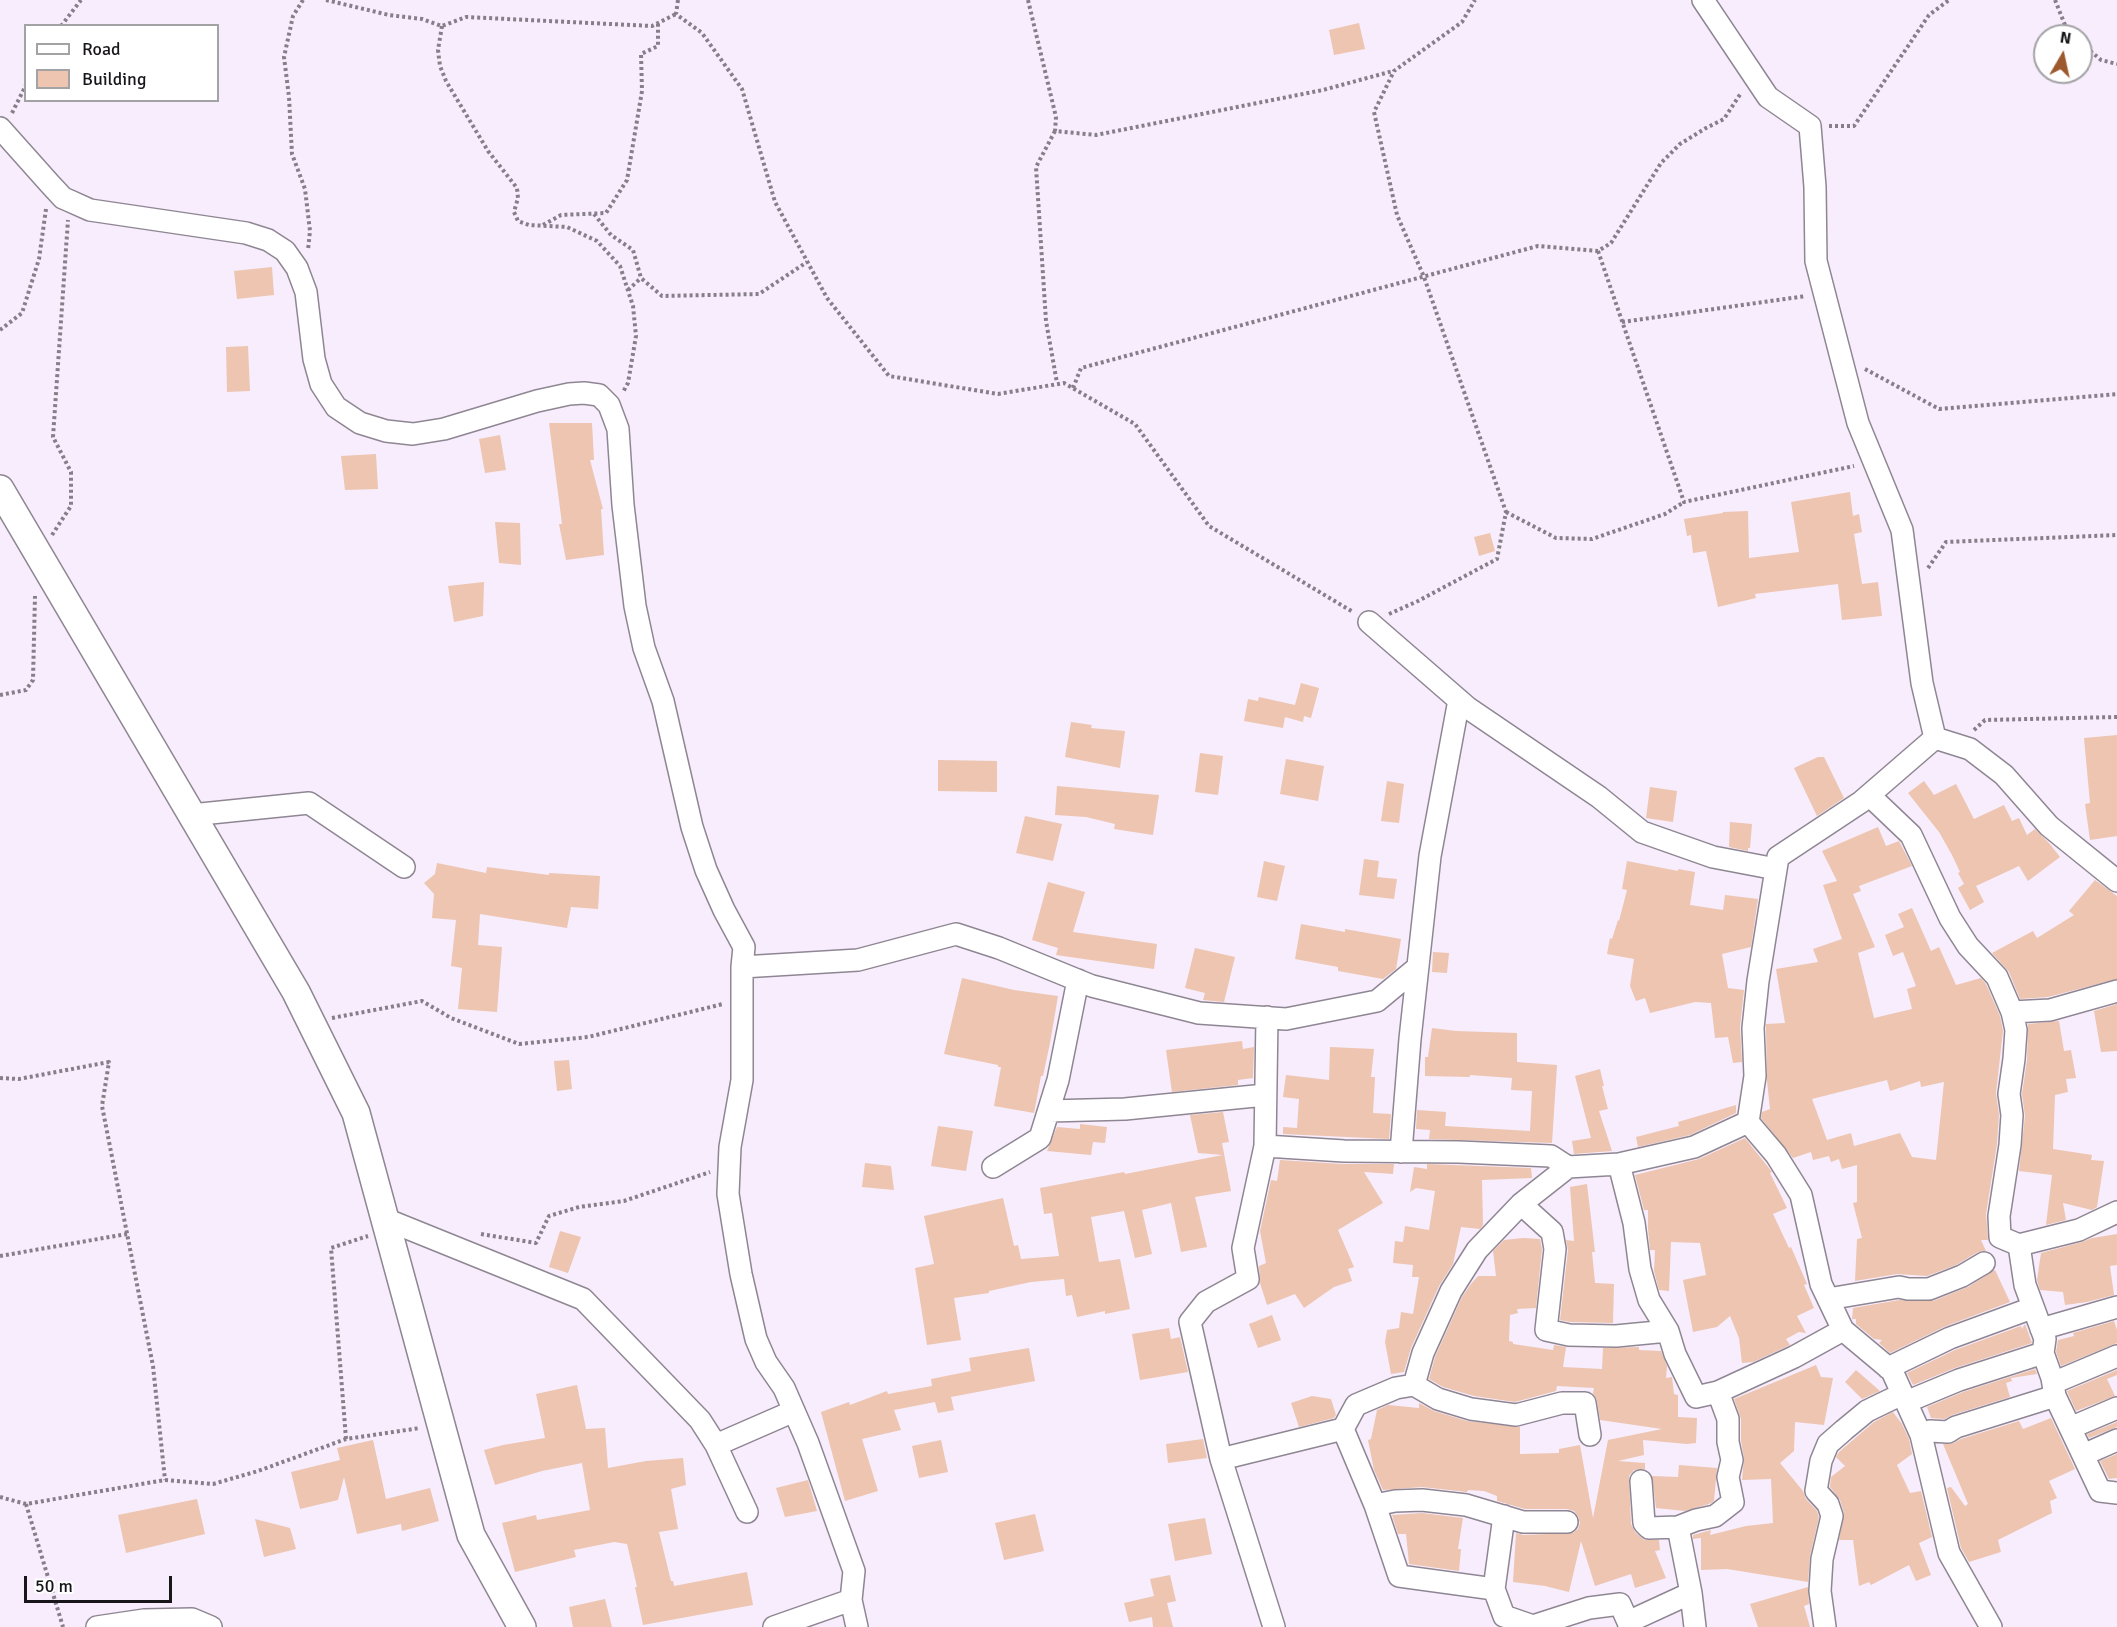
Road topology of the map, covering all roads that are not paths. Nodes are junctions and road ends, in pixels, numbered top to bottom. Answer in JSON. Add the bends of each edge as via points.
{"nodes":[{"id":1,"x":1703,"y":0,"type":"edge"},
{"id":2,"x":2,"y":129,"type":"edge"},
{"id":3,"x":0,"y":489,"type":"edge"},
{"id":4,"x":1369,"y":622,"type":"road end"},
{"id":5,"x":1459,"y":700,"type":"junction"},
{"id":6,"x":1935,"y":738,"type":"junction"},
{"id":7,"x":1869,"y":795,"type":"junction"},
{"id":8,"x":192,"y":814,"type":"junction"},
{"id":9,"x":404,"y":867,"type":"dead end"},
{"id":10,"x":1776,"y":869,"type":"junction"},
{"id":11,"x":2117,"y":881,"type":"edge"},
{"id":12,"x":742,"y":967,"type":"junction"},
{"id":13,"x":1418,"y":967,"type":"junction"},
{"id":14,"x":1078,"y":980,"type":"junction"},
{"id":15,"x":2117,"y":991,"type":"edge"},
{"id":16,"x":2012,"y":1012,"type":"junction"},
{"id":17,"x":1267,"y":1017,"type":"junction"},
{"id":18,"x":1265,"y":1095,"type":"junction"},
{"id":19,"x":1049,"y":1111,"type":"junction"},
{"id":20,"x":1748,"y":1122,"type":"junction"},
{"id":21,"x":1265,"y":1146,"type":"junction"},
{"id":22,"x":1401,"y":1152,"type":"junction"},
{"id":23,"x":1618,"y":1164,"type":"junction"},
{"id":24,"x":993,"y":1167,"type":"dead end"},
{"id":25,"x":1568,"y":1167,"type":"junction"},
{"id":26,"x":1521,"y":1204,"type":"junction"},
{"id":27,"x":2117,"y":1212,"type":"edge"},
{"id":28,"x":386,"y":1224,"type":"junction"},
{"id":29,"x":2019,"y":1245,"type":"junction"},
{"id":30,"x":1984,"y":1263,"type":"dead end"},
{"id":31,"x":1828,"y":1299,"type":"junction"},
{"id":32,"x":2117,"y":1307,"type":"edge"},
{"id":33,"x":2032,"y":1308,"type":"junction"},
{"id":34,"x":2041,"y":1329,"type":"junction"},
{"id":35,"x":1843,"y":1330,"type":"junction"},
{"id":36,"x":1668,"y":1331,"type":"junction"},
{"id":37,"x":2043,"y":1353,"type":"junction"},
{"id":38,"x":2117,"y":1356,"type":"edge"},
{"id":39,"x":1888,"y":1368,"type":"junction"},
{"id":40,"x":1414,"y":1385,"type":"junction"},
{"id":41,"x":2054,"y":1390,"type":"junction"},
{"id":42,"x":1718,"y":1392,"type":"junction"},
{"id":43,"x":1904,"y":1398,"type":"junction"},
{"id":44,"x":2117,"y":1408,"type":"edge"},
{"id":45,"x":794,"y":1410,"type":"junction"},
{"id":46,"x":2070,"y":1428,"type":"junction"},
{"id":47,"x":1343,"y":1430,"type":"junction"},
{"id":48,"x":1590,"y":1435,"type":"dead end"},
{"id":49,"x":1921,"y":1435,"type":"junction"},
{"id":50,"x":2117,"y":1440,"type":"edge"},
{"id":51,"x":716,"y":1445,"type":"junction"},
{"id":52,"x":2082,"y":1455,"type":"junction"},
{"id":53,"x":1221,"y":1459,"type":"junction"},
{"id":54,"x":1641,"y":1481,"type":"dead end"},
{"id":55,"x":2117,"y":1493,"type":"edge"},
{"id":56,"x":1375,"y":1505,"type":"junction"},
{"id":57,"x":747,"y":1512,"type":"dead end"},
{"id":58,"x":1504,"y":1516,"type":"junction"},
{"id":59,"x":1567,"y":1522,"type":"dead end"},
{"id":60,"x":1678,"y":1527,"type":"junction"},
{"id":61,"x":1494,"y":1589,"type":"junction"},
{"id":62,"x":1691,"y":1593,"type":"junction"},
{"id":63,"x":851,"y":1600,"type":"junction"},
{"id":64,"x":1629,"y":1624,"type":"edge"},
{"id":65,"x":97,"y":1627,"type":"edge"},
{"id":66,"x":211,"y":1627,"type":"edge"},
{"id":67,"x":522,"y":1627,"type":"edge"},
{"id":68,"x":774,"y":1627,"type":"edge"},
{"id":69,"x":857,"y":1627,"type":"edge"},
{"id":70,"x":1274,"y":1627,"type":"edge"},
{"id":71,"x":1695,"y":1627,"type":"edge"},
{"id":72,"x":1825,"y":1627,"type":"edge"},
{"id":73,"x":1990,"y":1627,"type":"edge"}],
"edges":[{"from":1,"to":6,"type":"street","via":[[1768,97],[1810,126],[1816,261],[1858,423],[1902,530],[1922,683]]},
{"from":2,"to":12,"type":"street","via":[[63,198],[90,210],[246,233],[285,251],[306,292],[321,384],[336,407],[360,423],[413,434],[444,429],[537,401],[584,393],[599,395],[609,405],[618,429],[632,583],[644,648],[663,700],[692,827],[706,870],[744,947]]},
{"from":3,"to":8,"type":"street"},
{"from":4,"to":5,"type":"street"},
{"from":5,"to":10,"type":"street","via":[[1642,831],[1713,857]]},
{"from":5,"to":13,"type":"street","via":[[1430,856]]},
{"from":6,"to":7,"type":"street"},
{"from":6,"to":11,"type":"street","via":[[1970,749],[2004,776],[2049,826]]},
{"from":7,"to":10,"type":"street","via":[[1778,857]]},
{"from":7,"to":16,"type":"street","via":[[1911,835],[1950,918],[1968,946],[1997,978]]},
{"from":8,"to":9,"type":"street","via":[[309,802]]},
{"from":8,"to":28,"type":"street","via":[[296,993],[356,1113]]},
{"from":10,"to":20,"type":"street","via":[[1753,1028],[1755,1076]]},
{"from":12,"to":14,"type":"street","via":[[858,960],[956,934]]},
{"from":12,"to":45,"type":"street","via":[[742,1080],[730,1147],[728,1194],[756,1340]]},
{"from":13,"to":17,"type":"street","via":[[1377,1001],[1286,1018]]},
{"from":13,"to":22,"type":"street"},
{"from":14,"to":17,"type":"street","via":[[1199,1012]]},
{"from":14,"to":19,"type":"street"},
{"from":15,"to":16,"type":"street","via":[[2050,1010]]},
{"from":16,"to":29,"type":"street","via":[[2016,1030],[2008,1094],[2012,1115],[1999,1216],[2000,1237]]},
{"from":17,"to":18,"type":"street"},
{"from":18,"to":19,"type":"street"},
{"from":18,"to":21,"type":"street"},
{"from":19,"to":24,"type":"street","via":[[1040,1138]]},
{"from":20,"to":23,"type":"street","via":[[1694,1147]]},
{"from":20,"to":31,"type":"street","via":[[1776,1155],[1801,1195],[1821,1284]]},
{"from":21,"to":22,"type":"street"},
{"from":21,"to":53,"type":"street","via":[[1243,1248],[1248,1279],[1206,1302],[1190,1323]]},
{"from":22,"to":25,"type":"street","via":[[1551,1156]]},
{"from":23,"to":25,"type":"street"},
{"from":23,"to":36,"type":"street","via":[[1649,1300]]},
{"from":25,"to":26,"type":"street"},
{"from":26,"to":36,"type":"street","via":[[1552,1232],[1555,1249],[1546,1330],[1569,1335],[1616,1336]]},
{"from":26,"to":40,"type":"street","via":[[1477,1250],[1451,1291],[1423,1353]]},
{"from":27,"to":29,"type":"street","via":[[2079,1230]]},
{"from":28,"to":51,"type":"street","via":[[583,1299],[700,1420]]},
{"from":28,"to":67,"type":"street","via":[[471,1535]]},
{"from":29,"to":33,"type":"street"},
{"from":30,"to":31,"type":"street","via":[[1929,1288],[1899,1287]]},
{"from":31,"to":35,"type":"street"},
{"from":32,"to":34,"type":"street"},
{"from":33,"to":34,"type":"street"},
{"from":33,"to":39,"type":"street","via":[[1950,1338]]},
{"from":34,"to":37,"type":"street","via":[[2045,1339]]},
{"from":35,"to":39,"type":"street"},
{"from":35,"to":42,"type":"street","via":[[1794,1358]]},
{"from":36,"to":42,"type":"street","via":[[1696,1397]]},
{"from":37,"to":41,"type":"street"},
{"from":37,"to":43,"type":"street"},
{"from":38,"to":41,"type":"street"},
{"from":39,"to":43,"type":"street"},
{"from":40,"to":47,"type":"street","via":[[1396,1388],[1356,1405]]},
{"from":40,"to":48,"type":"street","via":[[1438,1399],[1471,1409],[1516,1415],[1562,1403],[1585,1403]]},
{"from":41,"to":46,"type":"street"},
{"from":41,"to":49,"type":"street","via":[[1948,1432]]},
{"from":42,"to":60,"type":"street","via":[[1728,1419],[1732,1460],[1728,1478],[1733,1502],[1715,1516]]},
{"from":43,"to":49,"type":"street"},
{"from":43,"to":72,"type":"street","via":[[1867,1411],[1828,1444],[1821,1461],[1816,1491],[1828,1504],[1832,1516],[1822,1559],[1820,1591]]},
{"from":44,"to":46,"type":"street"},
{"from":45,"to":51,"type":"street"},
{"from":45,"to":63,"type":"street","via":[[854,1571]]},
{"from":46,"to":52,"type":"street"},
{"from":47,"to":53,"type":"street"},
{"from":47,"to":56,"type":"street"},
{"from":49,"to":73,"type":"street","via":[[1949,1553]]},
{"from":50,"to":52,"type":"street"},
{"from":51,"to":57,"type":"street"},
{"from":52,"to":55,"type":"street","via":[[2100,1491]]},
{"from":53,"to":70,"type":"street"},
{"from":54,"to":60,"type":"street","via":[[1644,1523],[1649,1528]]},
{"from":56,"to":58,"type":"street","via":[[1422,1500],[1466,1505]]},
{"from":56,"to":61,"type":"street","via":[[1399,1576]]},
{"from":58,"to":59,"type":"street","via":[[1523,1522]]},
{"from":58,"to":61,"type":"street"},
{"from":60,"to":62,"type":"street"},
{"from":61,"to":64,"type":"street","via":[[1504,1616],[1533,1626],[1589,1608],[1620,1604]]},
{"from":62,"to":64,"type":"street"},
{"from":62,"to":71,"type":"street"},
{"from":63,"to":68,"type":"street"},
{"from":63,"to":69,"type":"street"},
{"from":65,"to":66,"type":"street","via":[[144,1620],[192,1619]]}]}
